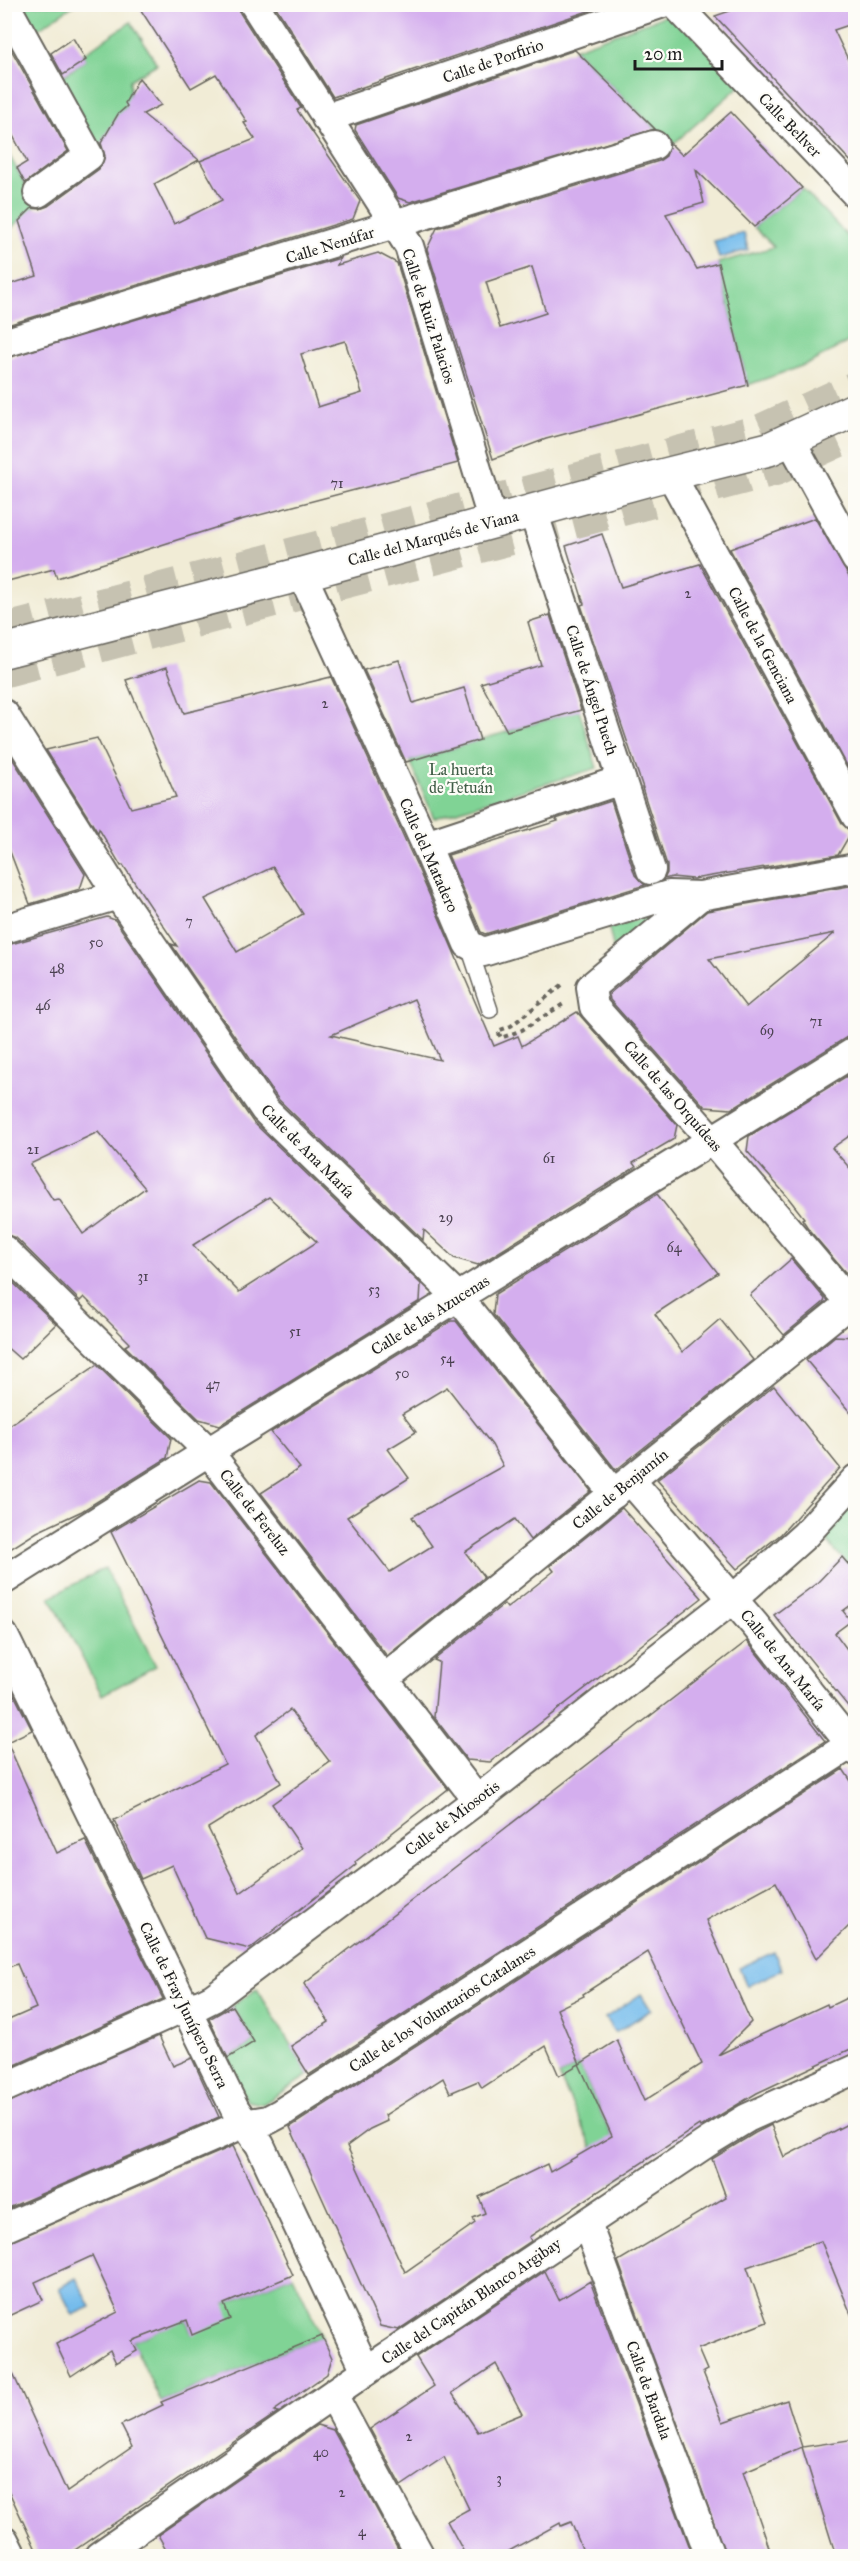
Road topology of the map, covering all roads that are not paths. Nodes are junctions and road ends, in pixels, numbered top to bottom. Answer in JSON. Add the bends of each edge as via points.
{"nodes":[{"id":1,"x":5,"y":4,"type":"edge"},
{"id":2,"x":254,"y":4,"type":"edge"},
{"id":3,"x":660,"y":4,"type":"edge"},
{"id":4,"x":675,"y":4,"type":"edge"},
{"id":5,"x":326,"y":118,"type":"junction"},
{"id":6,"x":654,"y":146,"type":"dead end"},
{"id":7,"x":38,"y":194,"type":"dead end"},
{"id":8,"x":855,"y":194,"type":"edge"},
{"id":9,"x":395,"y":226,"type":"junction"},
{"id":10,"x":4,"y":343,"type":"edge"},
{"id":11,"x":855,"y":409,"type":"edge"},
{"id":12,"x":790,"y":439,"type":"junction"},
{"id":13,"x":670,"y":473,"type":"junction"},
{"id":14,"x":533,"y":511,"type":"junction"},
{"id":15,"x":493,"y":522,"type":"junction"},
{"id":16,"x":855,"y":559,"type":"edge"},
{"id":17,"x":303,"y":574,"type":"junction"},
{"id":18,"x":4,"y":651,"type":"edge"},
{"id":19,"x":4,"y":714,"type":"edge"},
{"id":20,"x":621,"y":780,"type":"junction"},
{"id":21,"x":855,"y":816,"type":"edge"},
{"id":22,"x":426,"y":845,"type":"junction"},
{"id":23,"x":855,"y":868,"type":"edge"},
{"id":24,"x":651,"y":870,"type":"dead end"},
{"id":25,"x":118,"y":895,"type":"junction"},
{"id":26,"x":700,"y":896,"type":"junction"},
{"id":27,"x":4,"y":929,"type":"edge"},
{"id":28,"x":468,"y":944,"type":"junction"},
{"id":29,"x":490,"y":1010,"type":"dead end"},
{"id":30,"x":855,"y":1051,"type":"edge"},
{"id":31,"x":712,"y":1140,"type":"junction"},
{"id":32,"x":4,"y":1250,"type":"edge"},
{"id":33,"x":459,"y":1298,"type":"junction"},
{"id":34,"x":853,"y":1304,"type":"edge"},
{"id":35,"x":208,"y":1451,"type":"junction"},
{"id":36,"x":855,"y":1479,"type":"edge"},
{"id":37,"x":623,"y":1488,"type":"junction"},
{"id":38,"x":4,"y":1580,"type":"edge"},
{"id":39,"x":733,"y":1599,"type":"junction"},
{"id":40,"x":4,"y":1636,"type":"edge"},
{"id":41,"x":384,"y":1679,"type":"junction"},
{"id":42,"x":854,"y":1746,"type":"edge"},
{"id":43,"x":477,"y":1800,"type":"junction"},
{"id":44,"x":186,"y":2007,"type":"junction"},
{"id":45,"x":855,"y":2069,"type":"edge"},
{"id":46,"x":4,"y":2088,"type":"edge"},
{"id":47,"x":243,"y":2124,"type":"junction"},
{"id":48,"x":587,"y":2224,"type":"junction"},
{"id":49,"x":4,"y":2228,"type":"edge"},
{"id":50,"x":366,"y":2371,"type":"junction"},
{"id":51,"x":333,"y":2395,"type":"junction"},
{"id":52,"x":4,"y":2540,"type":"edge"},
{"id":53,"x":12,"y":2556,"type":"edge"},
{"id":54,"x":99,"y":2556,"type":"edge"},
{"id":55,"x":420,"y":2556,"type":"edge"},
{"id":56,"x":710,"y":2556,"type":"edge"}],
"edges":[{"from":1,"to":7,"type":"street","via":[[88,156]]},
{"from":2,"to":5,"type":"street","name":"Calle de Ruiz Palacios"},
{"from":3,"to":5,"type":"street","name":"Calle de Porfirio"},
{"from":4,"to":8,"type":"street","name":"Calle Bellver"},
{"from":5,"to":9,"type":"street","name":"Calle de Ruiz Palacios"},
{"from":6,"to":9,"type":"street","name":"Calle Nenúfar"},
{"from":9,"to":10,"type":"street","name":"Calle Nenúfar"},
{"from":9,"to":15,"type":"street","name":"Calle de Ruiz Palacios","via":[[409,246]]},
{"from":11,"to":12,"type":"street","name":"Calle del Marqués de Viana"},
{"from":12,"to":13,"type":"street","name":"Calle del Marqués de Viana","via":[[768,449]]},
{"from":12,"to":16,"type":"street"},
{"from":13,"to":14,"type":"street","name":"Calle del Marqués de Viana"},
{"from":13,"to":21,"type":"street","name":"Calle de la Genciana"},
{"from":14,"to":15,"type":"street","name":"Calle del Marqués de Viana"},
{"from":14,"to":20,"type":"street","name":"Calle de Ángel Puech"},
{"from":15,"to":17,"type":"street","name":"Calle del Marqués de Viana"},
{"from":17,"to":18,"type":"street","name":"Calle del Marqués de Viana"},
{"from":17,"to":22,"type":"street","name":"Calle del Matadero"},
{"from":19,"to":25,"type":"street","name":"Calle de Ana María"},
{"from":20,"to":22,"type":"street"},
{"from":20,"to":24,"type":"street","name":"Calle de Ángel Puech"},
{"from":22,"to":28,"type":"street","name":"Calle del Matadero"},
{"from":23,"to":26,"type":"street"},
{"from":25,"to":27,"type":"street"},
{"from":25,"to":33,"type":"street","name":"Calle de Ana María","via":[[265,1110]]},
{"from":26,"to":28,"type":"street","via":[[669,895],[483,952]]},
{"from":26,"to":31,"type":"street","name":"Calle de las Orquídeas","via":[[579,984],[594,1007]]},
{"from":28,"to":29,"type":"lane"},
{"from":30,"to":31,"type":"street","name":"Calle de las Azucenas"},
{"from":31,"to":33,"type":"street","name":"Calle de las Azucenas"},
{"from":31,"to":34,"type":"street","name":"Calle de las Orquídeas"},
{"from":32,"to":35,"type":"street","name":"Calle de Fereluz"},
{"from":33,"to":35,"type":"street","name":"Calle de las Azucenas"},
{"from":33,"to":37,"type":"street","name":"Calle de Ana María"},
{"from":34,"to":37,"type":"street","name":"Calle de Benjamín"},
{"from":35,"to":38,"type":"street","name":"Calle de las Azucenas"},
{"from":35,"to":41,"type":"street","name":"Calle de Fereluz"},
{"from":36,"to":39,"type":"street","name":"Calle de Miosotis","via":[[805,1534]]},
{"from":37,"to":39,"type":"street","name":"Calle de Ana María"},
{"from":37,"to":41,"type":"street","name":"Calle de Benjamín"},
{"from":39,"to":42,"type":"street","name":"Calle de Ana María"},
{"from":39,"to":43,"type":"street","name":"Calle de Miosotis"},
{"from":40,"to":44,"type":"street","name":"Calle de Fray Junípero Serra"},
{"from":41,"to":43,"type":"street","name":"Calle de Fereluz"},
{"from":42,"to":47,"type":"street","name":"Calle de los Voluntarios Catalanes","via":[[281,2114]]},
{"from":43,"to":44,"type":"street","name":"Calle de Miosotis","via":[[213,1998]]},
{"from":44,"to":46,"type":"street","name":"Calle de Miosotis"},
{"from":44,"to":47,"type":"street","name":"Calle de Fray Junípero Serra"},
{"from":45,"to":48,"type":"street","name":"Calle del Capitán Blanco Argibay","via":[[747,2118]]},
{"from":47,"to":49,"type":"street","name":"Calle de los Voluntarios Catalanes"},
{"from":47,"to":50,"type":"street","name":"Calle de Fray Junípero Serra","via":[[260,2145]]},
{"from":48,"to":50,"type":"street","name":"Calle del Capitán Blanco Argibay"},
{"from":48,"to":56,"type":"street","name":"Calle de Bardala"},
{"from":50,"to":51,"type":"street","name":"Calle del Capitán Blanco Argibay"},
{"from":51,"to":54,"type":"street","name":"Calle del Capitán Blanco Argibay"},
{"from":51,"to":55,"type":"street"},
{"from":52,"to":53,"type":"street"}]}
